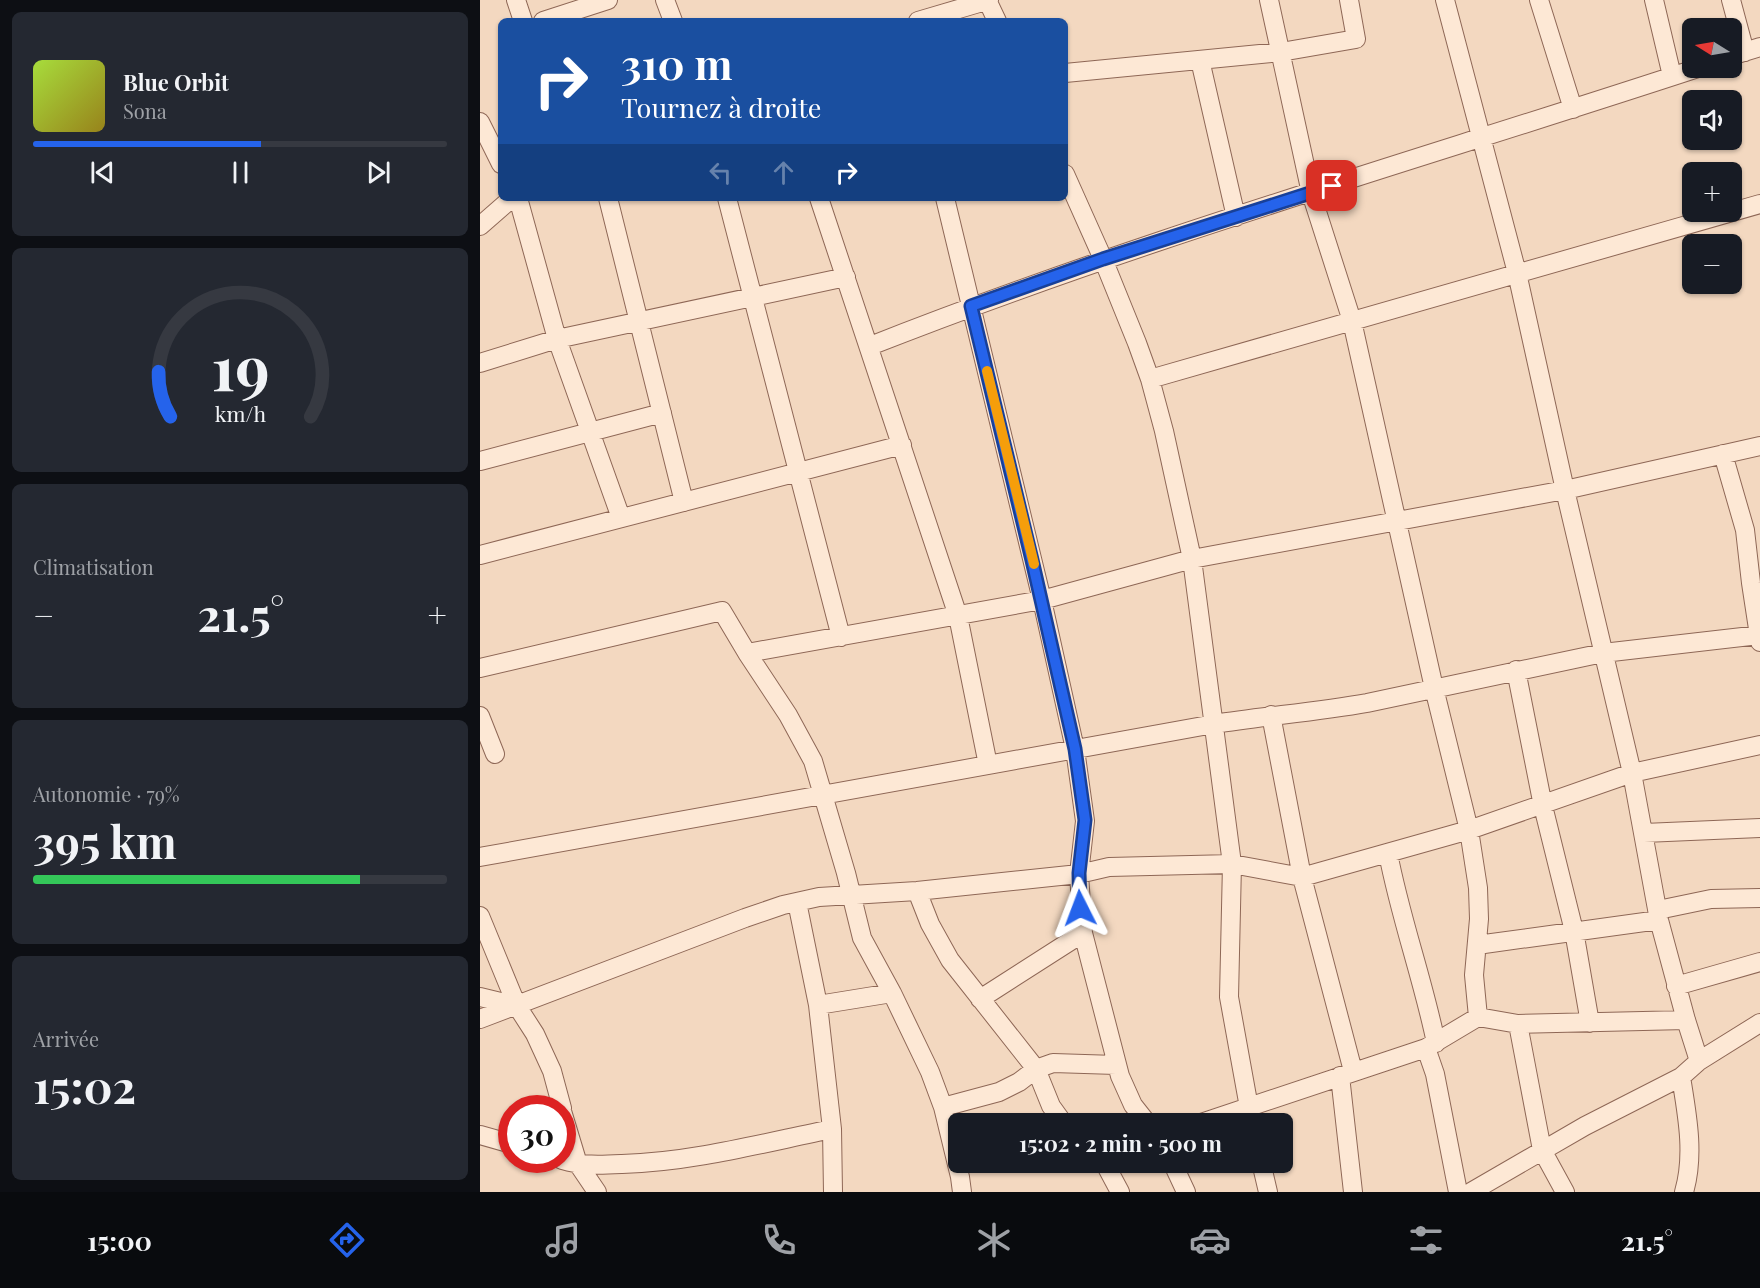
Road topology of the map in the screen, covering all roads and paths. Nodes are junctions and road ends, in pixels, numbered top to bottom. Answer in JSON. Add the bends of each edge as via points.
{"nodes":[{"id":1,"x":516,"y":0,"type":"edge"},
{"id":2,"x":608,"y":0,"type":"edge"},
{"id":3,"x":665,"y":0,"type":"edge"},
{"id":4,"x":988,"y":0,"type":"edge"},
{"id":5,"x":1269,"y":0,"type":"edge"},
{"id":6,"x":1349,"y":0,"type":"edge"},
{"id":7,"x":1445,"y":0,"type":"edge"},
{"id":8,"x":1539,"y":0,"type":"edge"},
{"id":9,"x":1654,"y":0,"type":"edge"},
{"id":10,"x":1731,"y":0,"type":"edge"},
{"id":11,"x":522,"y":18,"type":"edge"},
{"id":12,"x":552,"y":18,"type":"edge"},
{"id":13,"x":672,"y":18,"type":"edge"},
{"id":14,"x":928,"y":18,"type":"edge"},
{"id":15,"x":996,"y":18,"type":"edge"},
{"id":16,"x":1281,"y":52,"type":"junction"},
{"id":17,"x":1745,"y":52,"type":"edge"},
{"id":18,"x":1200,"y":60,"type":"junction"},
{"id":19,"x":1068,"y":73,"type":"edge"},
{"id":20,"x":1682,"y":73,"type":"edge"},
{"id":21,"x":1672,"y":76,"type":"junction"},
{"id":22,"x":1573,"y":109,"type":"junction"},
{"id":23,"x":480,"y":122,"type":"edge"},
{"id":24,"x":1483,"y":138,"type":"junction"},
{"id":25,"x":498,"y":158,"type":"edge"},
{"id":26,"x":1068,"y":181,"type":"edge"},
{"id":27,"x":1311,"y":193,"type":"junction"},
{"id":28,"x":509,"y":201,"type":"edge"},
{"id":29,"x":519,"y":201,"type":"edge"},
{"id":30,"x":609,"y":201,"type":"edge"},
{"id":31,"x":728,"y":201,"type":"edge"},
{"id":32,"x":820,"y":201,"type":"edge"},
{"id":33,"x":946,"y":201,"type":"edge"},
{"id":34,"x":1760,"y":204,"type":"edge"},
{"id":35,"x":1236,"y":217,"type":"junction"},
{"id":36,"x":480,"y":226,"type":"edge"},
{"id":37,"x":1103,"y":259,"type":"junction"},
{"id":38,"x":1518,"y":273,"type":"junction"},
{"id":39,"x":846,"y":277,"type":"junction"},
{"id":40,"x":753,"y":297,"type":"junction"},
{"id":41,"x":971,"y":306,"type":"junction"},
{"id":42,"x":639,"y":320,"type":"junction"},
{"id":43,"x":1352,"y":321,"type":"junction"},
{"id":44,"x":557,"y":339,"type":"junction"},
{"id":45,"x":870,"y":346,"type":"junction"},
{"id":46,"x":480,"y":363,"type":"edge"},
{"id":47,"x":1150,"y":379,"type":"junction"},
{"id":48,"x":662,"y":413,"type":"junction"},
{"id":49,"x":590,"y":432,"type":"junction"},
{"id":50,"x":902,"y":445,"type":"junction"},
{"id":51,"x":1760,"y":446,"type":"edge"},
{"id":52,"x":1723,"y":454,"type":"junction"},
{"id":53,"x":480,"y":461,"type":"edge"},
{"id":54,"x":798,"y":472,"type":"junction"},
{"id":55,"x":1565,"y":490,"type":"junction"},
{"id":56,"x":684,"y":502,"type":"junction"},
{"id":57,"x":621,"y":518,"type":"junction"},
{"id":58,"x":1397,"y":521,"type":"junction"},
{"id":59,"x":480,"y":555,"type":"edge"},
{"id":60,"x":1192,"y":559,"type":"junction"},
{"id":61,"x":1042,"y":600,"type":"junction"},
{"id":62,"x":958,"y":616,"type":"junction"},
{"id":63,"x":841,"y":637,"type":"junction"},
{"id":64,"x":1760,"y":638,"type":"edge"},
{"id":65,"x":747,"y":653,"type":"junction"},
{"id":66,"x":1603,"y":653,"type":"junction"},
{"id":67,"x":480,"y":668,"type":"edge"},
{"id":68,"x":1516,"y":670,"type":"junction"},
{"id":69,"x":1434,"y":688,"type":"junction"},
{"id":70,"x":1271,"y":715,"type":"junction"},
{"id":71,"x":480,"y":716,"type":"edge"},
{"id":72,"x":1214,"y":724,"type":"junction"},
{"id":73,"x":1760,"y":744,"type":"edge"},
{"id":74,"x":1075,"y":749,"type":"junction"},
{"id":75,"x":495,"y":754,"type":"dead end"},
{"id":76,"x":988,"y":765,"type":"junction"},
{"id":77,"x":1632,"y":773,"type":"junction"},
{"id":78,"x":824,"y":795,"type":"junction"},
{"id":79,"x":1543,"y":806,"type":"junction"},
{"id":80,"x":1760,"y":828,"type":"edge"},
{"id":81,"x":1469,"y":830,"type":"junction"},
{"id":82,"x":1644,"y":833,"type":"junction"},
{"id":83,"x":1389,"y":853,"type":"junction"},
{"id":84,"x":480,"y":857,"type":"edge"},
{"id":85,"x":1232,"y":864,"type":"junction"},
{"id":86,"x":1079,"y":873,"type":"junction"},
{"id":87,"x":1302,"y":877,"type":"junction"},
{"id":88,"x":917,"y":891,"type":"junction"},
{"id":89,"x":850,"y":894,"type":"junction"},
{"id":90,"x":1760,"y":898,"type":"edge"},
{"id":91,"x":797,"y":902,"type":"junction"},
{"id":92,"x":1658,"y":915,"type":"junction"},
{"id":93,"x":480,"y":916,"type":"edge"},
{"id":94,"x":1574,"y":931,"type":"junction"},
{"id":95,"x":1083,"y":933,"type":"junction"},
{"id":96,"x":1477,"y":945,"type":"junction"},
{"id":97,"x":1760,"y":962,"type":"edge"},
{"id":98,"x":1676,"y":986,"type":"junction"},
{"id":99,"x":892,"y":993,"type":"junction"},
{"id":100,"x":480,"y":997,"type":"edge"},
{"id":101,"x":980,"y":999,"type":"junction"},
{"id":102,"x":818,"y":1005,"type":"junction"},
{"id":103,"x":517,"y":1006,"type":"junction"},
{"id":104,"x":1478,"y":1017,"type":"junction"},
{"id":105,"x":480,"y":1019,"type":"edge"},
{"id":106,"x":1686,"y":1020,"type":"junction"},
{"id":107,"x":1590,"y":1023,"type":"junction"},
{"id":108,"x":1760,"y":1023,"type":"edge"},
{"id":109,"x":1518,"y":1024,"type":"junction"},
{"id":110,"x":1431,"y":1045,"type":"junction"},
{"id":111,"x":1699,"y":1061,"type":"junction"},
{"id":112,"x":1116,"y":1065,"type":"junction"},
{"id":113,"x":1036,"y":1069,"type":"junction"},
{"id":114,"x":1346,"y":1074,"type":"junction"},
{"id":115,"x":1681,"y":1077,"type":"junction"},
{"id":116,"x":558,"y":1095,"type":"edge"},
{"id":117,"x":943,"y":1107,"type":"junction"},
{"id":118,"x":1056,"y":1113,"type":"edge"},
{"id":119,"x":1139,"y":1113,"type":"edge"},
{"id":120,"x":1250,"y":1113,"type":"edge"},
{"id":121,"x":1255,"y":1113,"type":"edge"},
{"id":122,"x":832,"y":1129,"type":"junction"},
{"id":123,"x":480,"y":1135,"type":"edge"},
{"id":124,"x":498,"y":1140,"type":"edge"},
{"id":125,"x":1542,"y":1150,"type":"junction"},
{"id":126,"x":576,"y":1162,"type":"edge"},
{"id":127,"x":576,"y":1169,"type":"edge"},
{"id":128,"x":1110,"y":1173,"type":"edge"},
{"id":129,"x":1177,"y":1173,"type":"edge"},
{"id":130,"x":1264,"y":1173,"type":"edge"},
{"id":131,"x":597,"y":1192,"type":"edge"},
{"id":132,"x":833,"y":1192,"type":"edge"},
{"id":133,"x":962,"y":1192,"type":"edge"},
{"id":134,"x":1120,"y":1192,"type":"edge"},
{"id":135,"x":1186,"y":1192,"type":"edge"},
{"id":136,"x":1268,"y":1192,"type":"edge"},
{"id":137,"x":1353,"y":1192,"type":"edge"},
{"id":138,"x":1458,"y":1192,"type":"edge"},
{"id":139,"x":1471,"y":1192,"type":"edge"},
{"id":140,"x":1564,"y":1192,"type":"edge"},
{"id":141,"x":1684,"y":1192,"type":"edge"}],
"edges":[{"from":1,"to":11,"type":"street"},
{"from":2,"to":12,"type":"street"},
{"from":3,"to":13,"type":"street"},
{"from":4,"to":14,"type":"street"},
{"from":4,"to":15,"type":"street"},
{"from":5,"to":16,"type":"street"},
{"from":6,"to":16,"type":"street","via":[[1356,39]]},
{"from":7,"to":24,"type":"street"},
{"from":8,"to":22,"type":"street"},
{"from":9,"to":21,"type":"street"},
{"from":10,"to":17,"type":"street"},
{"from":16,"to":18,"type":"street"},
{"from":16,"to":27,"type":"street"},
{"from":18,"to":19,"type":"street"},
{"from":18,"to":35,"type":"street"},
{"from":20,"to":21,"type":"street"},
{"from":21,"to":22,"type":"street"},
{"from":22,"to":24,"type":"street"},
{"from":23,"to":25,"type":"street"},
{"from":24,"to":27,"type":"street"},
{"from":24,"to":38,"type":"street"},
{"from":26,"to":37,"type":"street"},
{"from":27,"to":35,"type":"street"},
{"from":27,"to":43,"type":"street"},
{"from":28,"to":36,"type":"street"},
{"from":29,"to":44,"type":"street"},
{"from":30,"to":42,"type":"street"},
{"from":31,"to":40,"type":"street"},
{"from":32,"to":39,"type":"street"},
{"from":33,"to":41,"type":"street"},
{"from":34,"to":38,"type":"street"},
{"from":35,"to":37,"type":"street"},
{"from":37,"to":41,"type":"street"},
{"from":37,"to":47,"type":"street"},
{"from":38,"to":43,"type":"street"},
{"from":38,"to":55,"type":"street"},
{"from":39,"to":40,"type":"street"},
{"from":39,"to":45,"type":"street"},
{"from":40,"to":42,"type":"street"},
{"from":40,"to":54,"type":"street"},
{"from":41,"to":45,"type":"street"},
{"from":41,"to":61,"type":"street"},
{"from":42,"to":44,"type":"street"},
{"from":42,"to":48,"type":"street"},
{"from":43,"to":47,"type":"street"},
{"from":43,"to":58,"type":"street"},
{"from":44,"to":46,"type":"street"},
{"from":44,"to":49,"type":"street"},
{"from":45,"to":50,"type":"street"},
{"from":47,"to":60,"type":"street"},
{"from":48,"to":49,"type":"street"},
{"from":48,"to":56,"type":"street"},
{"from":49,"to":53,"type":"street"},
{"from":49,"to":57,"type":"street"},
{"from":50,"to":54,"type":"street"},
{"from":50,"to":62,"type":"street"},
{"from":51,"to":52,"type":"street"},
{"from":52,"to":55,"type":"street"},
{"from":52,"to":64,"type":"street","via":[[1745,530]]},
{"from":54,"to":56,"type":"street"},
{"from":54,"to":63,"type":"street"},
{"from":55,"to":58,"type":"street"},
{"from":55,"to":66,"type":"street"},
{"from":56,"to":57,"type":"street"},
{"from":57,"to":59,"type":"street"},
{"from":58,"to":60,"type":"street"},
{"from":58,"to":69,"type":"street"},
{"from":60,"to":61,"type":"street"},
{"from":60,"to":72,"type":"street"},
{"from":61,"to":62,"type":"street"},
{"from":61,"to":74,"type":"street"},
{"from":62,"to":63,"type":"street"},
{"from":62,"to":76,"type":"street"},
{"from":63,"to":65,"type":"street"},
{"from":64,"to":66,"type":"street"},
{"from":65,"to":67,"type":"street","via":[[722,611]]},
{"from":65,"to":78,"type":"street","via":[[813,761]]},
{"from":66,"to":68,"type":"street"},
{"from":66,"to":77,"type":"street"},
{"from":68,"to":69,"type":"street"},
{"from":68,"to":79,"type":"street"},
{"from":69,"to":70,"type":"street","via":[[1328,710]]},
{"from":69,"to":81,"type":"street"},
{"from":70,"to":72,"type":"street"},
{"from":70,"to":87,"type":"street"},
{"from":71,"to":75,"type":"street"},
{"from":72,"to":74,"type":"street"},
{"from":72,"to":85,"type":"street"},
{"from":73,"to":77,"type":"street"},
{"from":74,"to":76,"type":"street"},
{"from":74,"to":86,"type":"street","via":[[1085,820]]},
{"from":76,"to":78,"type":"street"},
{"from":77,"to":79,"type":"street"},
{"from":77,"to":82,"type":"street"},
{"from":78,"to":84,"type":"street"},
{"from":78,"to":89,"type":"street"},
{"from":79,"to":81,"type":"street"},
{"from":79,"to":94,"type":"street"},
{"from":80,"to":82,"type":"street"},
{"from":81,"to":83,"type":"street"},
{"from":81,"to":96,"type":"street","via":[[1478,888]]},
{"from":82,"to":92,"type":"street"},
{"from":83,"to":87,"type":"street"},
{"from":83,"to":110,"type":"street","via":[[1395,890],[1426,999]]},
{"from":85,"to":86,"type":"street","via":[[1109,867]]},
{"from":85,"to":87,"type":"street"},
{"from":85,"to":120,"type":"street","via":[[1229,997]]},
{"from":86,"to":88,"type":"street"},
{"from":86,"to":95,"type":"street"},
{"from":87,"to":114,"type":"street"},
{"from":88,"to":89,"type":"street"},
{"from":88,"to":101,"type":"street","via":[[950,960]]},
{"from":89,"to":91,"type":"street"},
{"from":89,"to":99,"type":"street","via":[[862,938]]},
{"from":90,"to":92,"type":"street","via":[[1711,899]]},
{"from":91,"to":102,"type":"street"},
{"from":91,"to":103,"type":"street","via":[[745,918]]},
{"from":92,"to":94,"type":"street"},
{"from":92,"to":98,"type":"street"},
{"from":93,"to":103,"type":"street"},
{"from":94,"to":96,"type":"street"},
{"from":94,"to":107,"type":"street"},
{"from":95,"to":101,"type":"street"},
{"from":95,"to":112,"type":"street"},
{"from":96,"to":104,"type":"street","via":[[1474,975]]},
{"from":97,"to":98,"type":"street"},
{"from":98,"to":106,"type":"street"},
{"from":99,"to":102,"type":"street"},
{"from":99,"to":117,"type":"street"},
{"from":100,"to":103,"type":"street"},
{"from":101,"to":113,"type":"street"},
{"from":102,"to":122,"type":"street"},
{"from":103,"to":105,"type":"street"},
{"from":103,"to":116,"type":"street","via":[[535,1034]]},
{"from":104,"to":109,"type":"street"},
{"from":104,"to":110,"type":"street"},
{"from":106,"to":107,"type":"street"},
{"from":106,"to":111,"type":"street"},
{"from":107,"to":109,"type":"street"},
{"from":108,"to":111,"type":"street"},
{"from":109,"to":125,"type":"street"},
{"from":110,"to":114,"type":"street"},
{"from":110,"to":138,"type":"street"},
{"from":111,"to":115,"type":"street"},
{"from":112,"to":113,"type":"street","via":[[1063,1062]]},
{"from":112,"to":119,"type":"street"},
{"from":113,"to":117,"type":"street","via":[[999,1092]]},
{"from":113,"to":118,"type":"street"},
{"from":114,"to":121,"type":"street"},
{"from":114,"to":137,"type":"street"},
{"from":115,"to":125,"type":"street"},
{"from":115,"to":141,"type":"street","via":[[1689,1144]]},
{"from":117,"to":133,"type":"street"},
{"from":122,"to":126,"type":"street","via":[[647,1163]]},
{"from":122,"to":132,"type":"street"},
{"from":123,"to":124,"type":"street"},
{"from":125,"to":139,"type":"street"},
{"from":125,"to":140,"type":"street"},
{"from":127,"to":131,"type":"street"},
{"from":128,"to":134,"type":"street"},
{"from":129,"to":135,"type":"street"},
{"from":130,"to":136,"type":"street"}]}
